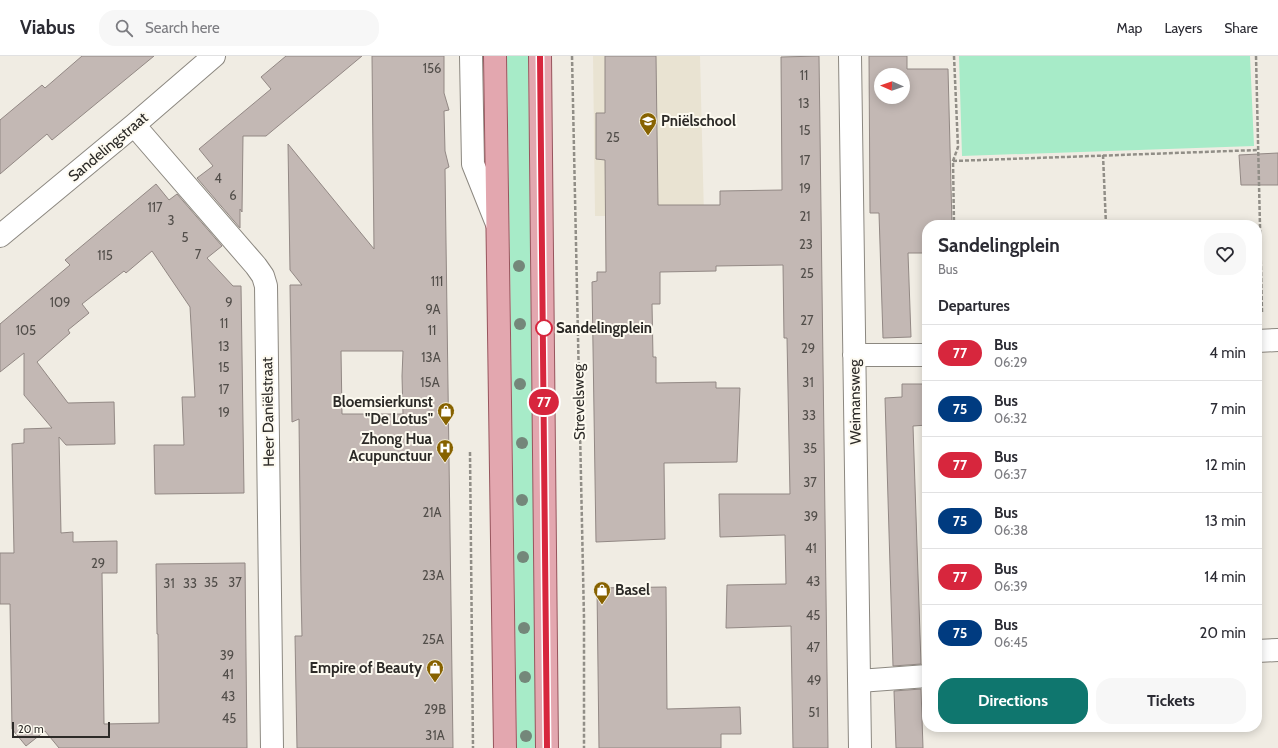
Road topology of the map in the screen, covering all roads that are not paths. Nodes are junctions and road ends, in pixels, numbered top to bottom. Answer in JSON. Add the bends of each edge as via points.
{"nodes":[{"id":1,"x":214,"y":56,"type":"edge"},
{"id":2,"x":471,"y":56,"type":"edge"},
{"id":3,"x":495,"y":56,"type":"edge"},
{"id":4,"x":850,"y":56,"type":"edge"},
{"id":5,"x":541,"y":57,"type":"edge"},
{"id":6,"x":134,"y":125,"type":"junction"},
{"id":7,"x":498,"y":225,"type":"junction"},
{"id":8,"x":0,"y":236,"type":"edge"},
{"id":9,"x":854,"y":355,"type":"junction"},
{"id":10,"x":922,"y":355,"type":"edge"},
{"id":11,"x":1278,"y":650,"type":"edge"},
{"id":12,"x":1262,"y":651,"type":"edge"},
{"id":13,"x":922,"y":676,"type":"edge"},
{"id":14,"x":859,"y":682,"type":"junction"},
{"id":15,"x":272,"y":748,"type":"edge"},
{"id":16,"x":505,"y":748,"type":"edge"},
{"id":17,"x":548,"y":748,"type":"edge"},
{"id":18,"x":860,"y":748,"type":"edge"}],
"edges":[{"from":1,"to":6,"type":"street","name":"Sandelingstraat"},
{"from":2,"to":7,"type":"street","via":[[473,164]]},
{"from":3,"to":7,"type":"main road"},
{"from":4,"to":9,"type":"street","name":"Weimansweg"},
{"from":5,"to":17,"type":"main road"},
{"from":6,"to":8,"type":"street","name":"Sandelingstraat"},
{"from":6,"to":15,"type":"street","name":"Heer Daniëlstraat","via":[[256,266],[266,286]]},
{"from":7,"to":16,"type":"main road"},
{"from":9,"to":10,"type":"street"},
{"from":9,"to":14,"type":"street","name":"Weimansweg"},
{"from":11,"to":12,"type":"street"},
{"from":13,"to":14,"type":"street"},
{"from":14,"to":18,"type":"street","name":"Weimansweg"}]}
